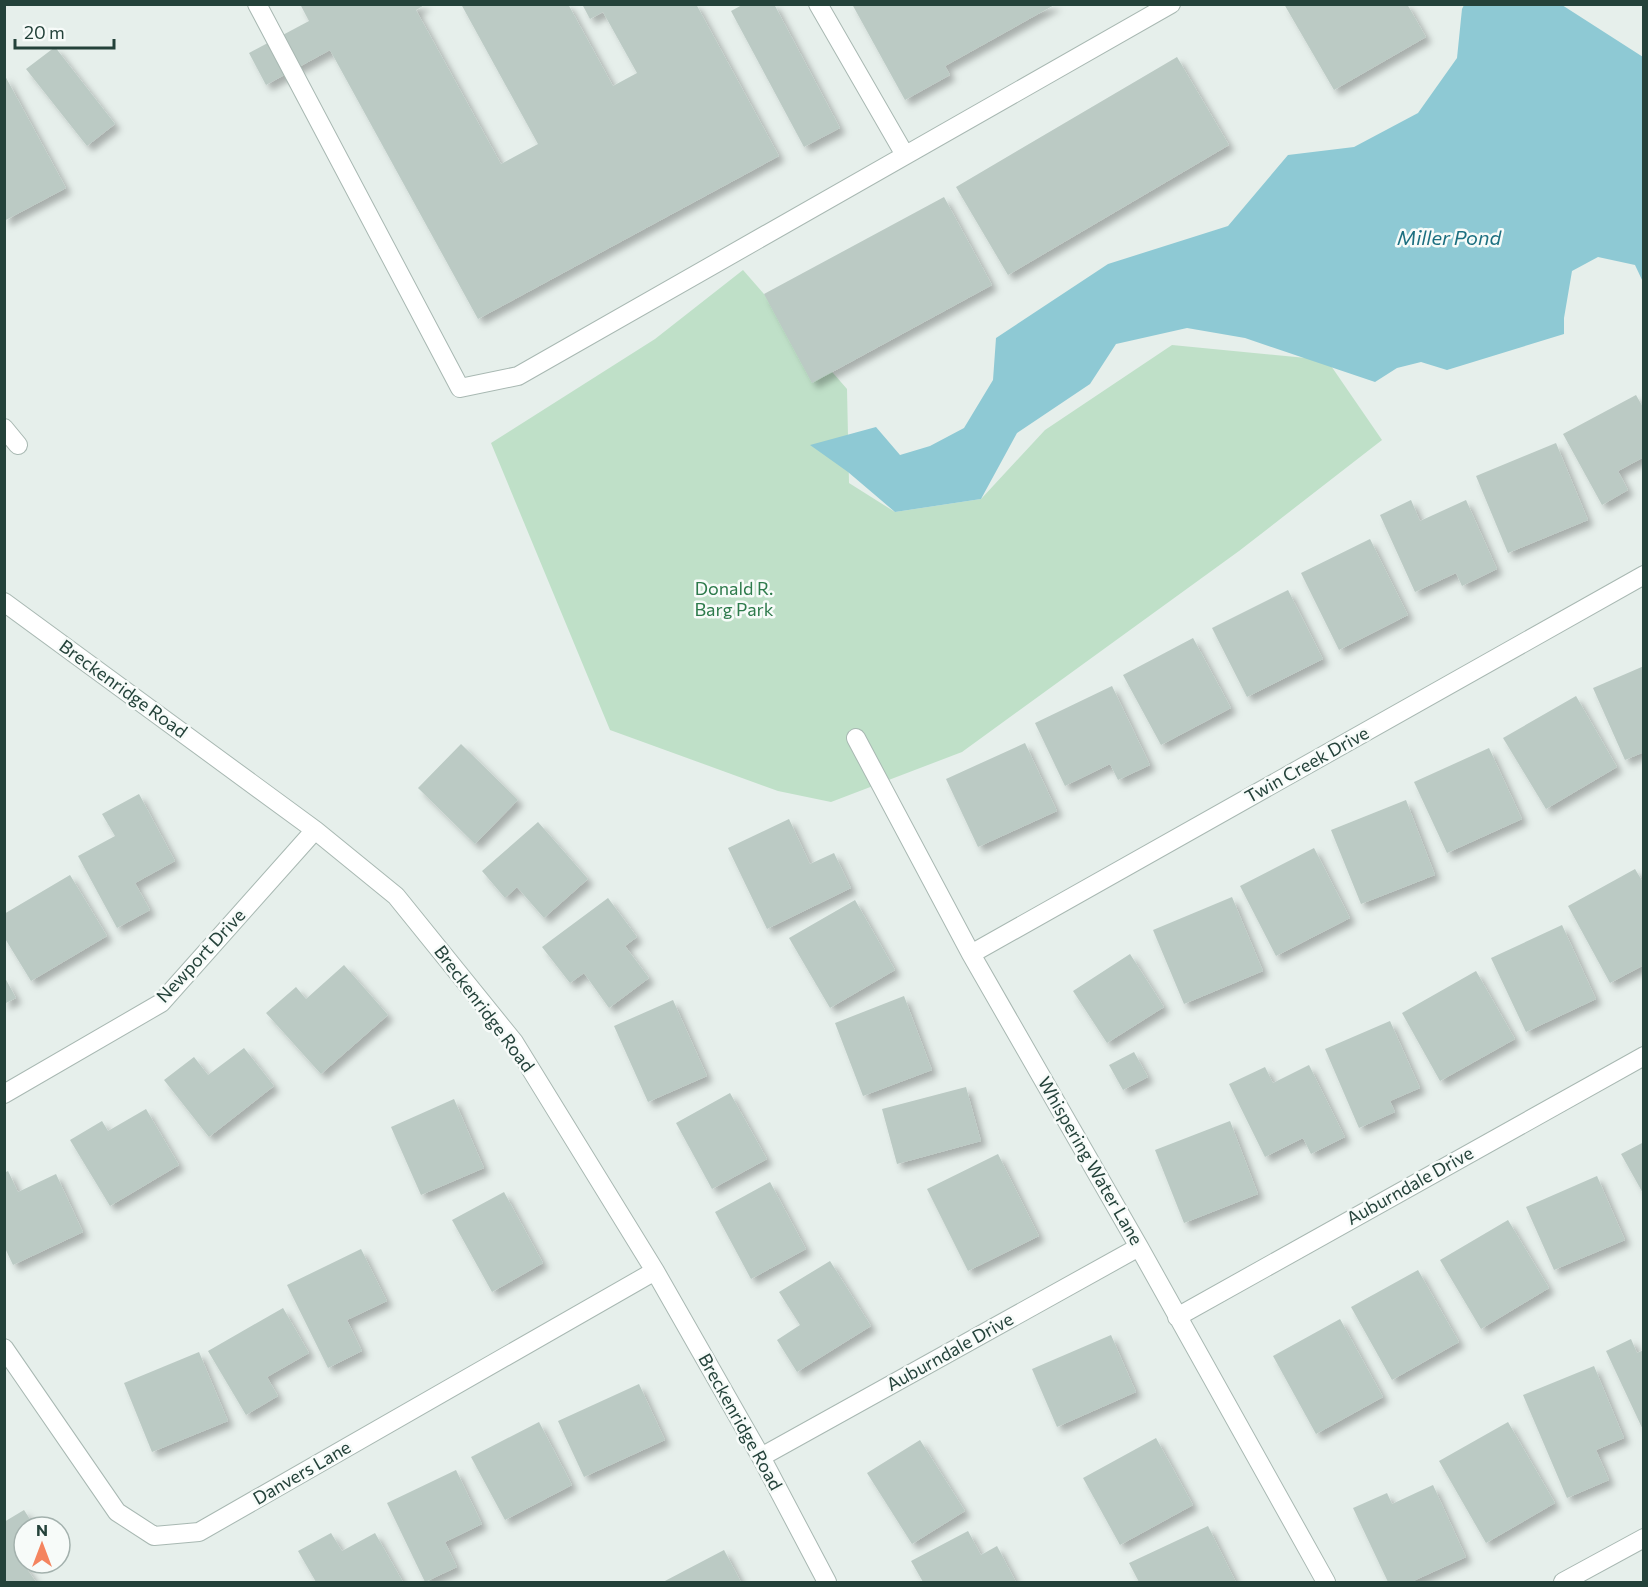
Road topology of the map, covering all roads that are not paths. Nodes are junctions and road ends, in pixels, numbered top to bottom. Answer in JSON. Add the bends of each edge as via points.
{"nodes":[{"id":1,"x":258,"y":4,"type":"edge"},
{"id":2,"x":818,"y":4,"type":"edge"},
{"id":3,"x":1171,"y":4,"type":"edge"},
{"id":4,"x":905,"y":155,"type":"junction"},
{"id":5,"x":4,"y":428,"type":"edge"},
{"id":6,"x":18,"y":445,"type":"dead end"},
{"id":7,"x":1644,"y":575,"type":"edge"},
{"id":8,"x":4,"y":602,"type":"edge"},
{"id":9,"x":856,"y":738,"type":"dead end"},
{"id":10,"x":315,"y":830,"type":"junction"},
{"id":11,"x":971,"y":954,"type":"junction"},
{"id":12,"x":1644,"y":1056,"type":"edge"},
{"id":13,"x":4,"y":1094,"type":"edge"},
{"id":14,"x":1139,"y":1247,"type":"junction"},
{"id":15,"x":655,"y":1271,"type":"junction"},
{"id":16,"x":1177,"y":1317,"type":"junction"},
{"id":17,"x":4,"y":1348,"type":"edge"},
{"id":18,"x":761,"y":1457,"type":"junction"},
{"id":19,"x":1644,"y":1538,"type":"edge"},
{"id":20,"x":827,"y":1582,"type":"edge"},
{"id":21,"x":1326,"y":1582,"type":"edge"},
{"id":22,"x":1563,"y":1582,"type":"edge"}],
"edges":[{"from":1,"to":4,"type":"street","via":[[460,388],[518,376]]},
{"from":2,"to":4,"type":"street"},
{"from":3,"to":4,"type":"street"},
{"from":5,"to":6,"type":"street"},
{"from":7,"to":11,"type":"street","name":"Twin Creek Drive"},
{"from":8,"to":10,"type":"street","name":"Breckenridge Road"},
{"from":9,"to":11,"type":"street","name":"Whispering Water Lane"},
{"from":10,"to":13,"type":"street","name":"Newport Drive","via":[[161,1003]]},
{"from":10,"to":15,"type":"street","name":"Breckenridge Road","via":[[396,896],[514,1042]]},
{"from":11,"to":14,"type":"street","name":"Whispering Water Lane"},
{"from":12,"to":16,"type":"street","name":"Auburndale Drive"},
{"from":14,"to":16,"type":"street","name":"Whispering Water Lane"},
{"from":14,"to":18,"type":"street","name":"Auburndale Drive"},
{"from":15,"to":17,"type":"street","name":"Danvers Lane","via":[[199,1532],[154,1536],[117,1512]]},
{"from":15,"to":18,"type":"street","name":"Breckenridge Road"},
{"from":16,"to":21,"type":"street","name":"Whispering Water Lane"},
{"from":18,"to":20,"type":"street","name":"Breckenridge Road"},
{"from":19,"to":22,"type":"street"}]}
